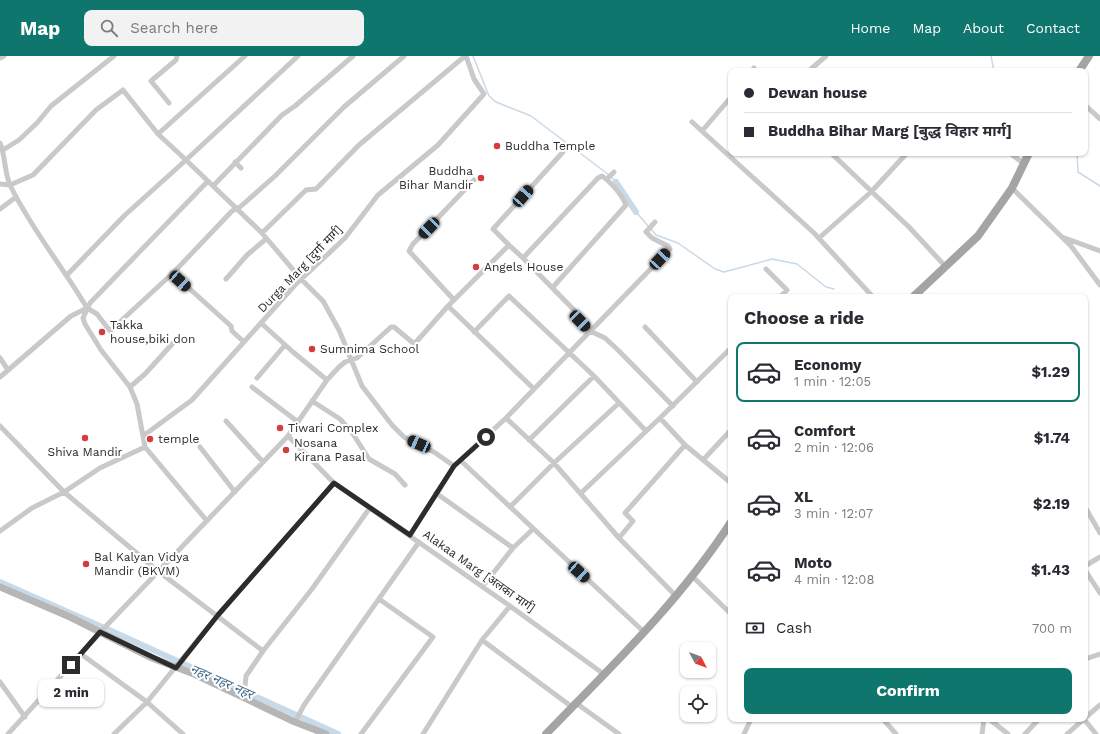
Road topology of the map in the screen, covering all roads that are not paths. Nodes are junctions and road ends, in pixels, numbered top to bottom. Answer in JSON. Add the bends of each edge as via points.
{"nodes":[{"id":1,"x":114,"y":56,"type":"edge"},
{"id":2,"x":177,"y":56,"type":"edge"},
{"id":3,"x":245,"y":56,"type":"edge"},
{"id":4,"x":298,"y":56,"type":"edge"},
{"id":5,"x":353,"y":56,"type":"edge"},
{"id":6,"x":404,"y":56,"type":"edge"},
{"id":7,"x":466,"y":56,"type":"edge"},
{"id":8,"x":826,"y":56,"type":"edge"},
{"id":9,"x":1089,"y":56,"type":"edge"},
{"id":10,"x":812,"y":68,"type":"edge"},
{"id":11,"x":1081,"y":68,"type":"edge"},
{"id":12,"x":728,"y":100,"type":"edge"},
{"id":13,"x":169,"y":103,"type":"dead end"},
{"id":14,"x":1088,"y":109,"type":"edge"},
{"id":15,"x":1100,"y":119,"type":"edge"},
{"id":16,"x":692,"y":122,"type":"dead end"},
{"id":17,"x":702,"y":131,"type":"junction"},
{"id":18,"x":158,"y":134,"type":"junction"},
{"id":19,"x":0,"y":143,"type":"edge"},
{"id":20,"x":3,"y":150,"type":"junction"},
{"id":21,"x":563,"y":152,"type":"dead end"},
{"id":22,"x":728,"y":155,"type":"edge"},
{"id":23,"x":729,"y":156,"type":"edge"},
{"id":24,"x":834,"y":156,"type":"edge"},
{"id":25,"x":904,"y":156,"type":"edge"},
{"id":26,"x":1014,"y":156,"type":"edge"},
{"id":27,"x":1028,"y":156,"type":"edge"},
{"id":28,"x":186,"y":160,"type":"junction"},
{"id":29,"x":235,"y":162,"type":"junction"},
{"id":30,"x":1024,"y":164,"type":"junction"},
{"id":31,"x":241,"y":168,"type":"dead end"},
{"id":32,"x":614,"y":172,"type":"dead end"},
{"id":33,"x":607,"y":179,"type":"junction"},
{"id":34,"x":474,"y":180,"type":"dead end"},
{"id":35,"x":208,"y":181,"type":"junction"},
{"id":36,"x":0,"y":184,"type":"edge"},
{"id":37,"x":10,"y":185,"type":"junction"},
{"id":38,"x":213,"y":186,"type":"junction"},
{"id":39,"x":1012,"y":188,"type":"junction"},
{"id":40,"x":871,"y":192,"type":"junction"},
{"id":41,"x":16,"y":197,"type":"junction"},
{"id":42,"x":0,"y":209,"type":"edge"},
{"id":43,"x":237,"y":209,"type":"junction"},
{"id":44,"x":655,"y":222,"type":"dead end"},
{"id":45,"x":262,"y":233,"type":"junction"},
{"id":46,"x":1062,"y":237,"type":"junction"},
{"id":47,"x":818,"y":238,"type":"junction"},
{"id":48,"x":266,"y":239,"type":"junction"},
{"id":49,"x":509,"y":246,"type":"junction"},
{"id":50,"x":1100,"y":251,"type":"edge"},
{"id":51,"x":523,"y":258,"type":"junction"},
{"id":52,"x":946,"y":267,"type":"junction"},
{"id":53,"x":766,"y":268,"type":"dead end"},
{"id":54,"x":172,"y":274,"type":"junction"},
{"id":55,"x":67,"y":275,"type":"junction"},
{"id":56,"x":226,"y":279,"type":"dead end"},
{"id":57,"x":301,"y":279,"type":"junction"},
{"id":58,"x":1100,"y":285,"type":"edge"},
{"id":59,"x":553,"y":287,"type":"junction"},
{"id":60,"x":783,"y":294,"type":"edge"},
{"id":61,"x":870,"y":294,"type":"edge"},
{"id":62,"x":917,"y":294,"type":"edge"},
{"id":63,"x":454,"y":300,"type":"junction"},
{"id":64,"x":448,"y":306,"type":"junction"},
{"id":65,"x":87,"y":308,"type":"junction"},
{"id":66,"x":261,"y":323,"type":"junction"},
{"id":67,"x":645,"y":327,"type":"dead end"},
{"id":68,"x":590,"y":331,"type":"junction"},
{"id":69,"x":474,"y":332,"type":"junction"},
{"id":70,"x":174,"y":342,"type":"dead end"},
{"id":71,"x":244,"y":342,"type":"junction"},
{"id":72,"x":285,"y":345,"type":"junction"},
{"id":73,"x":728,"y":351,"type":"edge"},
{"id":74,"x":569,"y":352,"type":"junction"},
{"id":75,"x":0,"y":358,"type":"edge"},
{"id":76,"x":351,"y":360,"type":"junction"},
{"id":77,"x":8,"y":370,"type":"junction"},
{"id":78,"x":594,"y":376,"type":"junction"},
{"id":79,"x":0,"y":377,"type":"edge"},
{"id":80,"x":257,"y":378,"type":"dead end"},
{"id":81,"x":327,"y":380,"type":"junction"},
{"id":82,"x":697,"y":382,"type":"junction"},
{"id":83,"x":130,"y":387,"type":"junction"},
{"id":84,"x":252,"y":387,"type":"dead end"},
{"id":85,"x":534,"y":389,"type":"junction"},
{"id":86,"x":312,"y":401,"type":"junction"},
{"id":87,"x":620,"y":403,"type":"junction"},
{"id":88,"x":672,"y":406,"type":"junction"},
{"id":89,"x":506,"y":418,"type":"junction"},
{"id":90,"x":660,"y":418,"type":"junction"},
{"id":91,"x":226,"y":421,"type":"dead end"},
{"id":92,"x":298,"y":422,"type":"junction"},
{"id":93,"x":0,"y":426,"type":"edge"},
{"id":94,"x":646,"y":431,"type":"junction"},
{"id":95,"x":728,"y":433,"type":"edge"},
{"id":96,"x":143,"y":436,"type":"junction"},
{"id":97,"x":288,"y":436,"type":"junction"},
{"id":98,"x":530,"y":440,"type":"junction"},
{"id":99,"x":685,"y":445,"type":"junction"},
{"id":100,"x":145,"y":447,"type":"junction"},
{"id":101,"x":200,"y":447,"type":"dead end"},
{"id":102,"x":460,"y":460,"type":"junction"},
{"id":103,"x":703,"y":460,"type":"junction"},
{"id":104,"x":263,"y":462,"type":"junction"},
{"id":105,"x":554,"y":463,"type":"junction"},
{"id":106,"x":454,"y":466,"type":"junction"},
{"id":107,"x":728,"y":481,"type":"edge"},
{"id":108,"x":334,"y":483,"type":"junction"},
{"id":109,"x":405,"y":486,"type":"dead end"},
{"id":110,"x":64,"y":492,"type":"junction"},
{"id":111,"x":235,"y":492,"type":"junction"},
{"id":112,"x":436,"y":493,"type":"junction"},
{"id":113,"x":581,"y":493,"type":"junction"},
{"id":114,"x":510,"y":507,"type":"junction"},
{"id":115,"x":369,"y":509,"type":"junction"},
{"id":116,"x":1088,"y":512,"type":"edge"},
{"id":117,"x":207,"y":521,"type":"junction"},
{"id":118,"x":728,"y":526,"type":"edge"},
{"id":119,"x":533,"y":529,"type":"junction"},
{"id":120,"x":0,"y":531,"type":"edge"},
{"id":121,"x":1100,"y":533,"type":"edge"},
{"id":122,"x":410,"y":535,"type":"junction"},
{"id":123,"x":619,"y":538,"type":"junction"},
{"id":124,"x":419,"y":542,"type":"junction"},
{"id":125,"x":513,"y":548,"type":"junction"},
{"id":126,"x":1100,"y":557,"type":"edge"},
{"id":127,"x":1088,"y":564,"type":"edge"},
{"id":128,"x":158,"y":570,"type":"junction"},
{"id":129,"x":691,"y":575,"type":"junction"},
{"id":130,"x":1088,"y":575,"type":"edge"},
{"id":131,"x":483,"y":586,"type":"junction"},
{"id":132,"x":0,"y":587,"type":"edge"},
{"id":133,"x":1100,"y":593,"type":"edge"},
{"id":134,"x":675,"y":595,"type":"junction"},
{"id":135,"x":379,"y":599,"type":"junction"},
{"id":136,"x":510,"y":606,"type":"junction"},
{"id":137,"x":728,"y":611,"type":"edge"},
{"id":138,"x":218,"y":615,"type":"junction"},
{"id":139,"x":100,"y":632,"type":"junction"},
{"id":140,"x":644,"y":632,"type":"junction"},
{"id":141,"x":482,"y":640,"type":"junction"},
{"id":142,"x":263,"y":651,"type":"junction"},
{"id":143,"x":81,"y":654,"type":"junction"},
{"id":144,"x":1100,"y":654,"type":"edge"},
{"id":145,"x":1088,"y":658,"type":"edge"},
{"id":146,"x":177,"y":667,"type":"junction"},
{"id":147,"x":605,"y":675,"type":"junction"},
{"id":148,"x":0,"y":682,"type":"edge"},
{"id":149,"x":245,"y":687,"type":"dead end"},
{"id":150,"x":147,"y":702,"type":"junction"},
{"id":151,"x":1100,"y":705,"type":"edge"},
{"id":152,"x":574,"y":706,"type":"junction"},
{"id":153,"x":1088,"y":716,"type":"edge"},
{"id":154,"x":25,"y":717,"type":"junction"},
{"id":155,"x":296,"y":721,"type":"junction"},
{"id":156,"x":750,"y":722,"type":"edge"},
{"id":157,"x":886,"y":722,"type":"edge"},
{"id":158,"x":984,"y":722,"type":"edge"},
{"id":159,"x":993,"y":722,"type":"edge"},
{"id":160,"x":1036,"y":722,"type":"edge"},
{"id":161,"x":1081,"y":722,"type":"edge"},
{"id":162,"x":1086,"y":722,"type":"edge"},
{"id":163,"x":313,"y":732,"type":"edge"},
{"id":164,"x":8,"y":734,"type":"edge"},
{"id":165,"x":114,"y":734,"type":"edge"},
{"id":166,"x":183,"y":734,"type":"edge"},
{"id":167,"x":326,"y":734,"type":"edge"},
{"id":168,"x":361,"y":734,"type":"edge"},
{"id":169,"x":423,"y":734,"type":"edge"},
{"id":170,"x":546,"y":734,"type":"edge"},
{"id":171,"x":619,"y":734,"type":"edge"},
{"id":172,"x":744,"y":734,"type":"edge"},
{"id":173,"x":896,"y":734,"type":"edge"},
{"id":174,"x":982,"y":734,"type":"edge"},
{"id":175,"x":1008,"y":734,"type":"edge"},
{"id":176,"x":1025,"y":734,"type":"edge"},
{"id":177,"x":1067,"y":734,"type":"edge"},
{"id":178,"x":1096,"y":734,"type":"edge"}],
"edges":[{"from":1,"to":20,"type":"street","via":[[51,106],[19,140]]},
{"from":2,"to":13,"type":"street","via":[[176,60],[151,82]]},
{"from":3,"to":18,"type":"street"},
{"from":4,"to":28,"type":"street"},
{"from":5,"to":29,"type":"street","via":[[282,115]]},
{"from":6,"to":43,"type":"street","via":[[340,111],[275,176]]},
{"from":7,"to":45,"type":"street","via":[[359,145],[316,189],[306,190]]},
{"from":7,"to":57,"type":"street","name":"Durga Marg [दुर्गा मार्ग]","via":[[474,79],[484,94],[438,145],[378,195],[341,242]]},
{"from":8,"to":10,"type":"street"},
{"from":9,"to":11,"type":"main road"},
{"from":12,"to":17,"type":"street"},
{"from":14,"to":15,"type":"street"},
{"from":16,"to":17,"type":"street"},
{"from":17,"to":22,"type":"street"},
{"from":18,"to":28,"type":"street"},
{"from":18,"to":37,"type":"street","via":[[123,90],[96,110],[33,175]]},
{"from":19,"to":20,"type":"street"},
{"from":20,"to":37,"type":"street"},
{"from":21,"to":49,"type":"street","via":[[493,230]]},
{"from":23,"to":47,"type":"street"},
{"from":24,"to":40,"type":"street"},
{"from":25,"to":40,"type":"street"},
{"from":26,"to":30,"type":"street"},
{"from":27,"to":30,"type":"main road"},
{"from":28,"to":35,"type":"street"},
{"from":28,"to":55,"type":"street","via":[[125,215]]},
{"from":29,"to":31,"type":"street"},
{"from":29,"to":38,"type":"street"},
{"from":30,"to":39,"type":"main road"},
{"from":32,"to":33,"type":"street"},
{"from":33,"to":51,"type":"street","via":[[602,176],[598,178]]},
{"from":33,"to":59,"type":"street","via":[[626,205]]},
{"from":34,"to":63,"type":"street","via":[[409,251]]},
{"from":35,"to":38,"type":"street"},
{"from":35,"to":65,"type":"street"},
{"from":36,"to":37,"type":"street"},
{"from":37,"to":41,"type":"street"},
{"from":38,"to":43,"type":"street"},
{"from":39,"to":46,"type":"street"},
{"from":39,"to":52,"type":"main road","via":[[978,236]]},
{"from":40,"to":47,"type":"street"},
{"from":40,"to":52,"type":"street","via":[[909,227]]},
{"from":41,"to":42,"type":"street"},
{"from":41,"to":55,"type":"street","via":[[24,213]]},
{"from":43,"to":45,"type":"street"},
{"from":43,"to":54,"type":"street","via":[[232,211]]},
{"from":44,"to":68,"type":"street","via":[[646,232],[670,249]]},
{"from":45,"to":48,"type":"street"},
{"from":46,"to":50,"type":"street"},
{"from":46,"to":58,"type":"street","via":[[1072,246]]},
{"from":47,"to":61,"type":"street"},
{"from":48,"to":56,"type":"street","via":[[247,255]]},
{"from":48,"to":57,"type":"street"},
{"from":49,"to":51,"type":"street"},
{"from":49,"to":63,"type":"street"},
{"from":51,"to":59,"type":"street"},
{"from":52,"to":62,"type":"main road"},
{"from":53,"to":60,"type":"street","via":[[787,290]]},
{"from":54,"to":65,"type":"street","via":[[110,331],[97,314]]},
{"from":54,"to":71,"type":"street","via":[[231,326],[232,331]]},
{"from":55,"to":65,"type":"street"},
{"from":57,"to":66,"type":"street","name":"Durga Marg [दुर्गा मार्ग]"},
{"from":57,"to":76,"type":"street","via":[[328,308],[340,330]]},
{"from":59,"to":68,"type":"street"},
{"from":63,"to":64,"type":"street"},
{"from":64,"to":69,"type":"street"},
{"from":64,"to":76,"type":"street","via":[[414,343],[391,327],[357,358]]},
{"from":65,"to":77,"type":"street","via":[[71,316]]},
{"from":65,"to":83,"type":"street","via":[[83,318],[85,324],[101,350]]},
{"from":66,"to":71,"type":"street","name":"Durga Marg [दुर्गा मार्ग]"},
{"from":66,"to":72,"type":"street"},
{"from":67,"to":82,"type":"street"},
{"from":68,"to":74,"type":"street"},
{"from":68,"to":88,"type":"street","via":[[605,338],[614,346]]},
{"from":69,"to":74,"type":"street","via":[[509,296]]},
{"from":69,"to":85,"type":"street"},
{"from":70,"to":83,"type":"street"},
{"from":71,"to":96,"type":"street","name":"Durga Marg [दुर्गा मार्ग]","via":[[192,400]]},
{"from":72,"to":80,"type":"street"},
{"from":72,"to":81,"type":"street"},
{"from":73,"to":82,"type":"street"},
{"from":74,"to":78,"type":"street"},
{"from":74,"to":85,"type":"street"},
{"from":75,"to":77,"type":"street"},
{"from":76,"to":81,"type":"street","via":[[345,362]]},
{"from":76,"to":106,"type":"street","via":[[362,386],[392,425],[404,436]]},
{"from":77,"to":79,"type":"street"},
{"from":78,"to":87,"type":"street"},
{"from":78,"to":98,"type":"street"},
{"from":81,"to":86,"type":"street"},
{"from":82,"to":88,"type":"street"},
{"from":83,"to":96,"type":"street","via":[[137,404]]},
{"from":84,"to":92,"type":"street"},
{"from":85,"to":89,"type":"street"},
{"from":86,"to":92,"type":"street"},
{"from":86,"to":109,"type":"street","via":[[340,419],[369,459],[395,474]]},
{"from":87,"to":94,"type":"street"},
{"from":87,"to":105,"type":"street"},
{"from":88,"to":90,"type":"street"},
{"from":89,"to":98,"type":"street"},
{"from":89,"to":102,"type":"street"},
{"from":90,"to":94,"type":"street"},
{"from":90,"to":99,"type":"street"},
{"from":91,"to":104,"type":"street"},
{"from":92,"to":97,"type":"street"},
{"from":93,"to":110,"type":"street"},
{"from":94,"to":113,"type":"street"},
{"from":95,"to":103,"type":"street"},
{"from":96,"to":100,"type":"street"},
{"from":97,"to":104,"type":"street"},
{"from":97,"to":108,"type":"street","name":"Alakaa Marg [अलका मार्ग]"},
{"from":98,"to":105,"type":"street"},
{"from":99,"to":103,"type":"street"},
{"from":99,"to":123,"type":"street","via":[[625,513],[633,521]]},
{"from":100,"to":110,"type":"street","via":[[100,468]]},
{"from":100,"to":117,"type":"street"},
{"from":101,"to":111,"type":"street"},
{"from":102,"to":106,"type":"street"},
{"from":102,"to":114,"type":"street"},
{"from":103,"to":107,"type":"street"},
{"from":104,"to":111,"type":"street"},
{"from":105,"to":113,"type":"street"},
{"from":105,"to":114,"type":"street"},
{"from":106,"to":112,"type":"street"},
{"from":108,"to":115,"type":"street","name":"Alakaa Marg [अलका मार्ग]"},
{"from":108,"to":138,"type":"street"},
{"from":110,"to":120,"type":"street","via":[[32,508]]},
{"from":110,"to":128,"type":"street"},
{"from":111,"to":117,"type":"street"},
{"from":112,"to":122,"type":"street"},
{"from":112,"to":125,"type":"street"},
{"from":113,"to":123,"type":"street"},
{"from":114,"to":119,"type":"street"},
{"from":115,"to":122,"type":"street","name":"Alakaa Marg [अलका मार्ग]"},
{"from":115,"to":142,"type":"street","via":[[312,589]]},
{"from":116,"to":121,"type":"street"},
{"from":117,"to":128,"type":"street"},
{"from":118,"to":129,"type":"main road"},
{"from":119,"to":125,"type":"street"},
{"from":119,"to":140,"type":"street"},
{"from":122,"to":124,"type":"street","name":"Alakaa Marg [अलका मार्ग]"},
{"from":123,"to":134,"type":"street"},
{"from":124,"to":131,"type":"street","name":"Alakaa Marg [अलका मार्ग]"},
{"from":124,"to":135,"type":"street"},
{"from":125,"to":131,"type":"street"},
{"from":126,"to":127,"type":"street"},
{"from":128,"to":138,"type":"street"},
{"from":128,"to":139,"type":"street"},
{"from":129,"to":134,"type":"main road"},
{"from":129,"to":137,"type":"street"},
{"from":130,"to":133,"type":"street"},
{"from":131,"to":136,"type":"street","name":"Alakaa Marg [अलका मार्ग]"},
{"from":132,"to":139,"type":"street"},
{"from":134,"to":140,"type":"main road"},
{"from":135,"to":155,"type":"street"},
{"from":135,"to":168,"type":"street","via":[[433,637]]},
{"from":136,"to":141,"type":"street"},
{"from":136,"to":147,"type":"street","name":"Alakaa Marg [अलका मार्ग]"},
{"from":138,"to":142,"type":"street"},
{"from":138,"to":146,"type":"street"},
{"from":139,"to":143,"type":"street"},
{"from":139,"to":146,"type":"street"},
{"from":140,"to":147,"type":"main road"},
{"from":141,"to":152,"type":"street"},
{"from":141,"to":169,"type":"street"},
{"from":142,"to":149,"type":"street","via":[[246,676]]},
{"from":143,"to":150,"type":"street"},
{"from":143,"to":154,"type":"street"},
{"from":144,"to":145,"type":"street"},
{"from":146,"to":150,"type":"street"},
{"from":146,"to":155,"type":"street"},
{"from":147,"to":152,"type":"main road"},
{"from":148,"to":154,"type":"street"},
{"from":150,"to":165,"type":"street"},
{"from":150,"to":166,"type":"street"},
{"from":151,"to":153,"type":"street"},
{"from":152,"to":170,"type":"main road"},
{"from":152,"to":171,"type":"street"},
{"from":154,"to":164,"type":"street"},
{"from":155,"to":163,"type":"street"},
{"from":156,"to":172,"type":"street"},
{"from":157,"to":173,"type":"street"},
{"from":158,"to":174,"type":"street"},
{"from":159,"to":175,"type":"street"},
{"from":160,"to":176,"type":"street"},
{"from":161,"to":177,"type":"street"},
{"from":162,"to":178,"type":"street"},
{"from":163,"to":167,"type":"street"}]}
